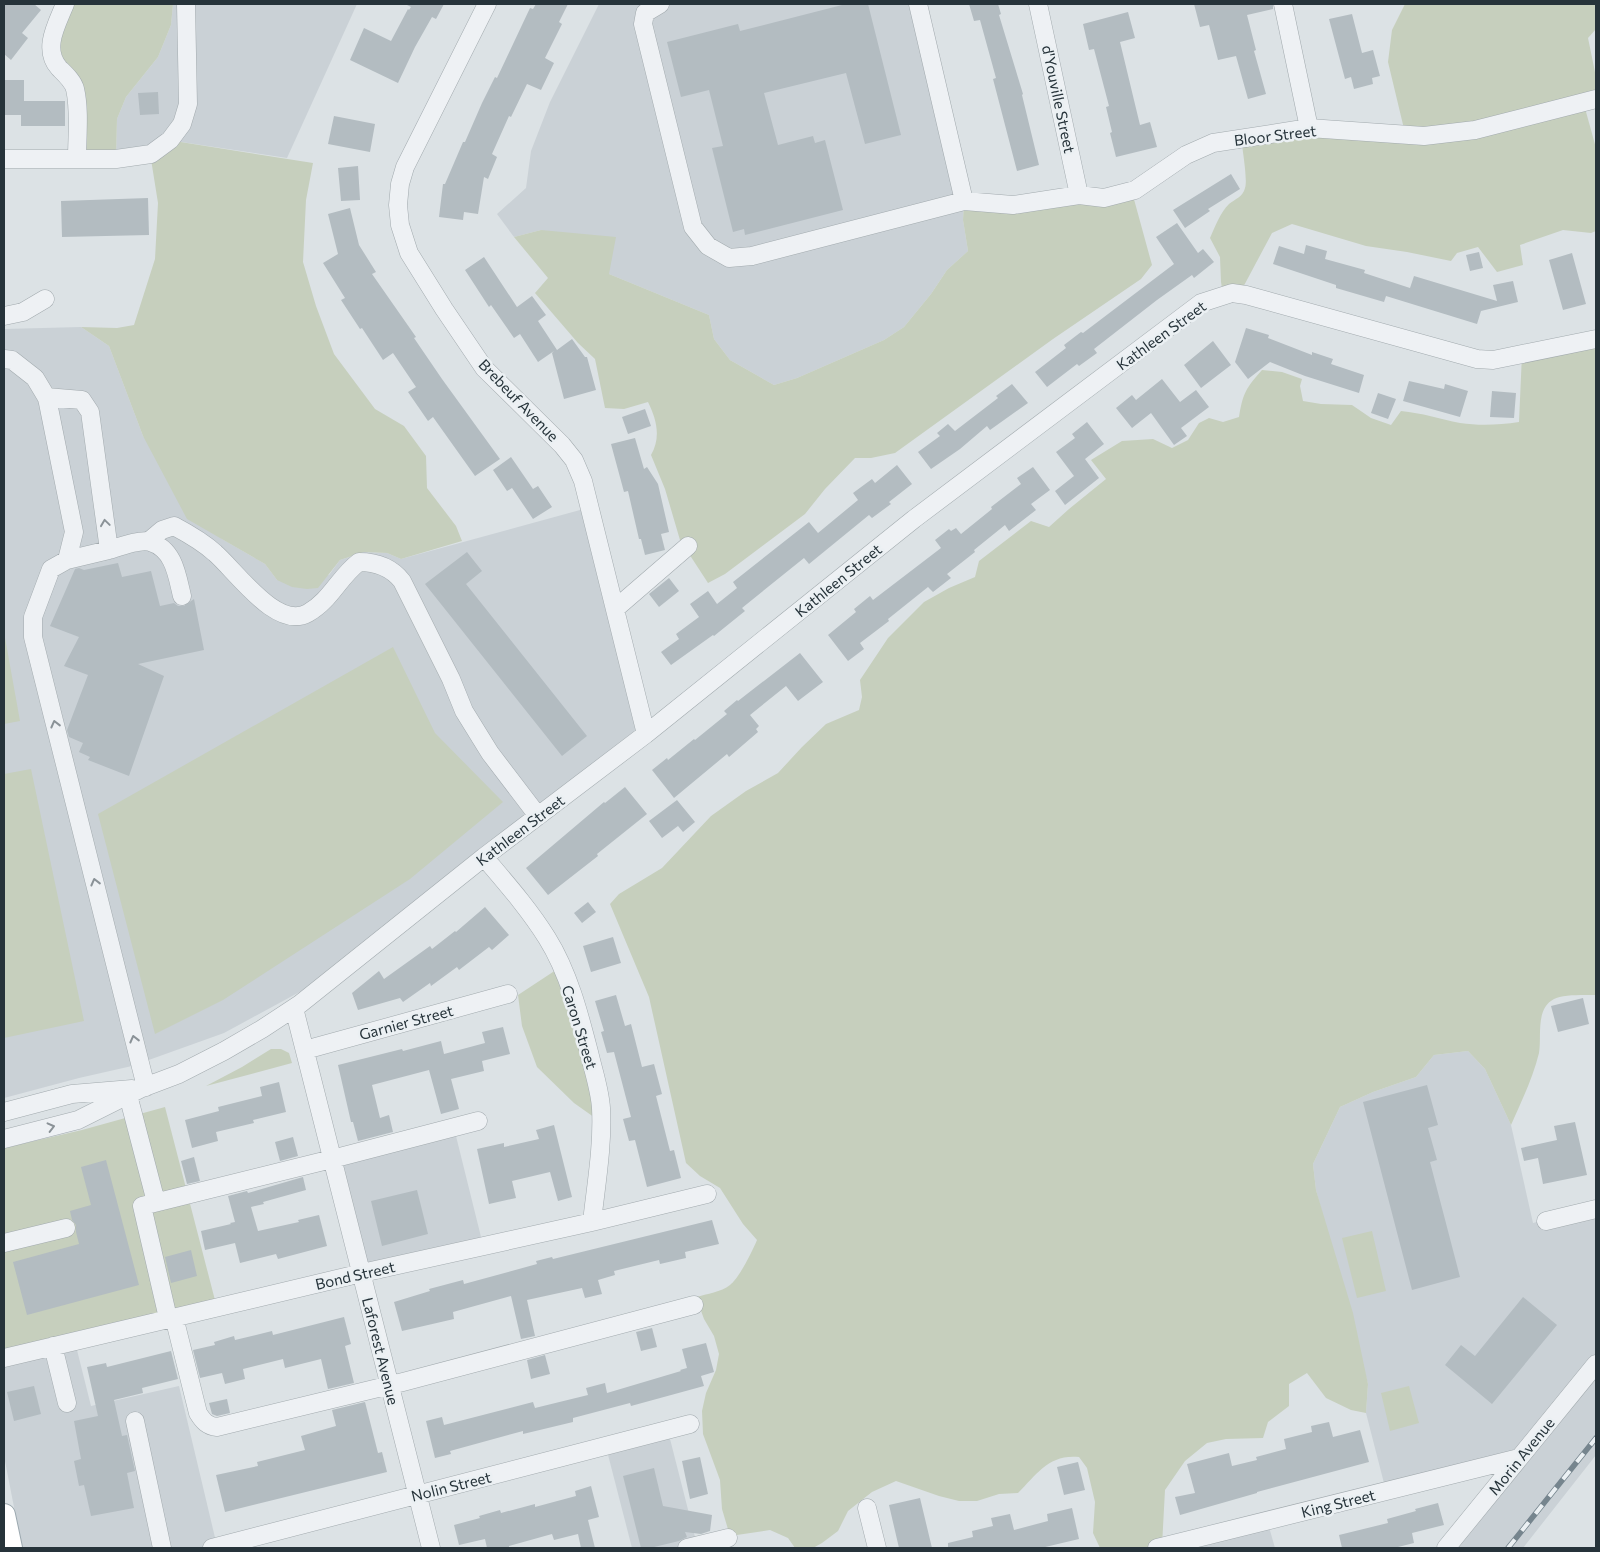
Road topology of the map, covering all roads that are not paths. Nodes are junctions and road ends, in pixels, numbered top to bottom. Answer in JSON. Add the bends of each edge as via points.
{"nodes":[{"id":1,"x":65,"y":4,"type":"edge"},
{"id":2,"x":186,"y":4,"type":"edge"},
{"id":3,"x":487,"y":4,"type":"edge"},
{"id":4,"x":660,"y":4,"type":"edge"},
{"id":5,"x":918,"y":4,"type":"edge"},
{"id":6,"x":1038,"y":4,"type":"edge"},
{"id":7,"x":1283,"y":4,"type":"edge"},
{"id":8,"x":1596,"y":99,"type":"edge"},
{"id":9,"x":1309,"y":128,"type":"junction"},
{"id":10,"x":4,"y":159,"type":"edge"},
{"id":11,"x":77,"y":159,"type":"junction"},
{"id":12,"x":1079,"y":195,"type":"junction"},
{"id":13,"x":964,"y":200,"type":"junction"},
{"id":14,"x":44,"y":300,"type":"dead end"},
{"id":15,"x":4,"y":316,"type":"edge"},
{"id":16,"x":1596,"y":339,"type":"edge"},
{"id":17,"x":4,"y":358,"type":"edge"},
{"id":18,"x":46,"y":397,"type":"junction"},
{"id":19,"x":149,"y":541,"type":"junction"},
{"id":20,"x":688,"y":546,"type":"dead end"},
{"id":21,"x":109,"y":550,"type":"junction"},
{"id":22,"x":68,"y":560,"type":"junction"},
{"id":23,"x":182,"y":596,"type":"dead end"},
{"id":24,"x":615,"y":609,"type":"junction"},
{"id":25,"x":646,"y":734,"type":"junction"},
{"id":26,"x":538,"y":816,"type":"junction"},
{"id":27,"x":484,"y":857,"type":"junction"},
{"id":28,"x":508,"y":994,"type":"dead end"},
{"id":29,"x":294,"y":1008,"type":"junction"},
{"id":30,"x":305,"y":1050,"type":"junction"},
{"id":31,"x":139,"y":1090,"type":"junction"},
{"id":32,"x":4,"y":1112,"type":"edge"},
{"id":33,"x":478,"y":1121,"type":"dead end"},
{"id":34,"x":4,"y":1139,"type":"edge"},
{"id":35,"x":332,"y":1159,"type":"junction"},
{"id":36,"x":707,"y":1194,"type":"dead end"},
{"id":37,"x":156,"y":1202,"type":"junction"},
{"id":38,"x":1596,"y":1209,"type":"edge"},
{"id":39,"x":1546,"y":1221,"type":"dead end"},
{"id":40,"x":592,"y":1222,"type":"junction"},
{"id":41,"x":66,"y":1228,"type":"dead end"},
{"id":42,"x":4,"y":1243,"type":"edge"},
{"id":43,"x":362,"y":1273,"type":"junction"},
{"id":44,"x":694,"y":1306,"type":"dead end"},
{"id":45,"x":171,"y":1318,"type":"junction"},
{"id":46,"x":54,"y":1346,"type":"junction"},
{"id":47,"x":4,"y":1358,"type":"edge"},
{"id":48,"x":1596,"y":1364,"type":"edge"},
{"id":49,"x":390,"y":1385,"type":"junction"},
{"id":50,"x":67,"y":1403,"type":"dead end"},
{"id":51,"x":135,"y":1421,"type":"dead end"},
{"id":52,"x":690,"y":1424,"type":"dead end"},
{"id":53,"x":1519,"y":1458,"type":"junction"},
{"id":54,"x":418,"y":1495,"type":"junction"},
{"id":55,"x":867,"y":1508,"type":"dead end"},
{"id":56,"x":4,"y":1515,"type":"edge"},
{"id":57,"x":728,"y":1538,"type":"dead end"},
{"id":58,"x":11,"y":1548,"type":"edge"},
{"id":59,"x":162,"y":1548,"type":"edge"},
{"id":60,"x":212,"y":1548,"type":"edge"},
{"id":61,"x":431,"y":1548,"type":"edge"},
{"id":62,"x":687,"y":1548,"type":"edge"},
{"id":63,"x":877,"y":1548,"type":"edge"},
{"id":64,"x":1157,"y":1548,"type":"edge"},
{"id":65,"x":1446,"y":1548,"type":"edge"}],
"edges":[{"from":1,"to":11,"type":"street","via":[[50,44],[54,63],[75,87]]},
{"from":2,"to":11,"type":"street","via":[[188,104],[182,124],[170,140],[151,154],[116,159]]},
{"from":3,"to":24,"type":"street","name":"Brebeuf Avenue","via":[[405,167],[398,205],[400,226],[409,253],[484,368],[562,444],[574,460],[583,481]]},
{"from":4,"to":13,"type":"street","via":[[645,13],[643,24],[693,227],[708,246],[729,258],[752,256]]},
{"from":5,"to":13,"type":"street"},
{"from":6,"to":12,"type":"street","name":"d'Youville Street"},
{"from":7,"to":9,"type":"street"},
{"from":8,"to":9,"type":"street","name":"Bloor Street","via":[[1475,130],[1424,136]]},
{"from":9,"to":12,"type":"street","name":"Bloor Street","via":[[1213,143],[1186,155],[1135,190],[1104,198]]},
{"from":10,"to":11,"type":"street"},
{"from":12,"to":13,"type":"street","name":"Bloor Street","via":[[1013,205]]},
{"from":14,"to":15,"type":"street","via":[[23,312]]},
{"from":16,"to":25,"type":"street","name":"Kathleen Street","via":[[1493,360],[1477,359],[1246,295],[1232,293],[1201,303],[914,519]]},
{"from":17,"to":18,"type":"street","via":[[12,360],[35,378]]},
{"from":21,"to":18,"type":"street","one_way":true,"via":[[90,412],[82,400]]},
{"from":18,"to":22,"type":"street","via":[[74,532]]},
{"from":19,"to":21,"type":"street"},
{"from":19,"to":23,"type":"street","via":[[168,553],[177,571]]},
{"from":19,"to":26,"type":"street","via":[[162,530],[174,526],[216,554],[267,606],[294,618],[318,607],[358,562],[378,564],[395,572],[429,634],[464,711],[490,753]]},
{"from":20,"to":24,"type":"street"},
{"from":21,"to":22,"type":"street"},
{"from":31,"to":22,"type":"street","one_way":true,"via":[[33,637],[33,617],[51,569]]},
{"from":24,"to":25,"type":"street","name":"Brebeuf Avenue"},
{"from":25,"to":26,"type":"street","name":"Kathleen Street"},
{"from":26,"to":27,"type":"street","name":"Kathleen Street"},
{"from":27,"to":29,"type":"street","name":"Kathleen Street"},
{"from":27,"to":40,"type":"street","name":"Caron Street","via":[[528,909],[548,939],[585,1036],[601,1108]]},
{"from":28,"to":30,"type":"street","name":"Garnier Street"},
{"from":29,"to":30,"type":"street","name":"Laforest Avenue"},
{"from":29,"to":31,"type":"street","name":"Kathleen Street","via":[[224,1051]]},
{"from":30,"to":35,"type":"street","name":"Laforest Avenue"},
{"from":31,"to":32,"type":"street","name":"Kathleen Street","via":[[72,1094]]},
{"from":34,"to":31,"type":"street","name":"Kathleen Street","one_way":true,"via":[[78,1120]]},
{"from":31,"to":37,"type":"street"},
{"from":33,"to":35,"type":"street"},
{"from":35,"to":37,"type":"street"},
{"from":35,"to":43,"type":"street","name":"Laforest Avenue"},
{"from":36,"to":40,"type":"street","name":"Bond Street"},
{"from":37,"to":45,"type":"street","via":[[142,1206]]},
{"from":38,"to":39,"type":"street"},
{"from":40,"to":43,"type":"street","name":"Bond Street"},
{"from":41,"to":42,"type":"street"},
{"from":43,"to":45,"type":"street","name":"Bond Street"},
{"from":43,"to":49,"type":"street","name":"Laforest Avenue"},
{"from":44,"to":49,"type":"street"},
{"from":45,"to":46,"type":"street","name":"Bond Street"},
{"from":45,"to":49,"type":"street","via":[[198,1413],[210,1426]]},
{"from":46,"to":47,"type":"street","name":"Bond Street"},
{"from":46,"to":50,"type":"street"},
{"from":48,"to":53,"type":"street","name":"Morin Avenue"},
{"from":49,"to":54,"type":"street","name":"Laforest Avenue"},
{"from":51,"to":59,"type":"street"},
{"from":52,"to":54,"type":"street","name":"Nolin Street"},
{"from":53,"to":64,"type":"street","name":"King Street"},
{"from":53,"to":65,"type":"street","name":"Morin Avenue"},
{"from":54,"to":60,"type":"street","name":"Nolin Street"},
{"from":54,"to":61,"type":"street","name":"Laforest Avenue"},
{"from":55,"to":63,"type":"street"},
{"from":56,"to":58,"type":"main road"},
{"from":57,"to":62,"type":"street"}]}
